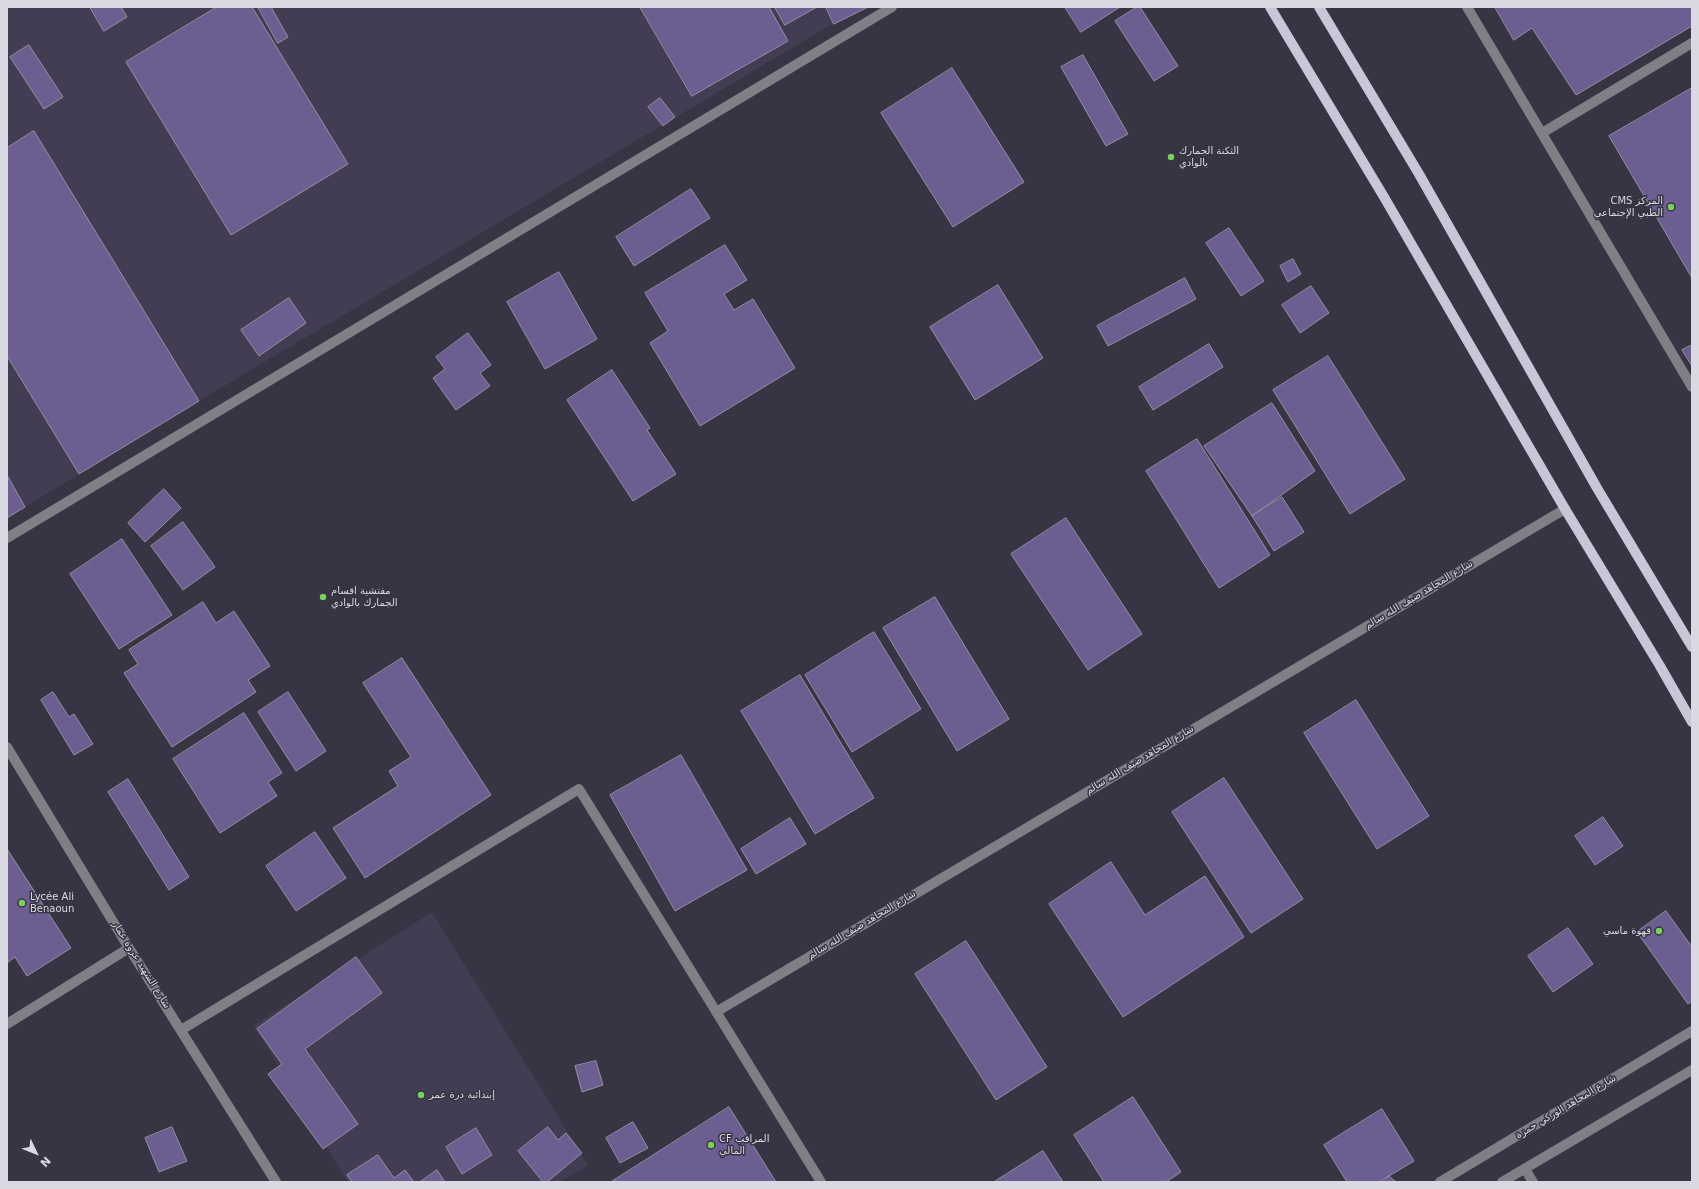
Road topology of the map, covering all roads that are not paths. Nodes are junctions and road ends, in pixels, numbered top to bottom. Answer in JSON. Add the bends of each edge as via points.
{"nodes":[{"id":1,"x":892,"y":7,"type":"edge"},
{"id":2,"x":1270,"y":7,"type":"edge"},
{"id":3,"x":1319,"y":7,"type":"edge"},
{"id":4,"x":1467,"y":7,"type":"edge"},
{"id":5,"x":1692,"y":43,"type":"edge"},
{"id":6,"x":1542,"y":133,"type":"junction"},
{"id":7,"x":1692,"y":387,"type":"edge"},
{"id":8,"x":1565,"y":509,"type":"junction"},
{"id":9,"x":7,"y":538,"type":"edge"},
{"id":10,"x":1692,"y":647,"type":"edge"},
{"id":11,"x":1692,"y":722,"type":"edge"},
{"id":12,"x":7,"y":747,"type":"edge"},
{"id":13,"x":129,"y":948,"type":"junction"},
{"id":14,"x":716,"y":1012,"type":"junction"},
{"id":15,"x":7,"y":1024,"type":"edge"},
{"id":16,"x":181,"y":1030,"type":"junction"},
{"id":17,"x":1692,"y":1031,"type":"edge"},
{"id":18,"x":1692,"y":1070,"type":"edge"},
{"id":19,"x":1525,"y":1169,"type":"junction"},
{"id":20,"x":276,"y":1182,"type":"edge"},
{"id":21,"x":821,"y":1182,"type":"edge"},
{"id":22,"x":1440,"y":1182,"type":"edge"},
{"id":23,"x":1502,"y":1182,"type":"edge"},
{"id":24,"x":1533,"y":1182,"type":"edge"}],
"edges":[{"from":1,"to":9,"type":"street"},
{"from":2,"to":8,"type":"main road","via":[[1384,197]]},
{"from":3,"to":10,"type":"main road","via":[[1419,174],[1597,488]]},
{"from":4,"to":6,"type":"street"},
{"from":5,"to":6,"type":"street"},
{"from":6,"to":7,"type":"street"},
{"from":8,"to":11,"type":"main road"},
{"from":8,"to":14,"type":"street","name":"شارع المجاهد ضيف الله سالم"},
{"from":12,"to":13,"type":"street","name":"شارع الشهيد عروة عمار"},
{"from":13,"to":15,"type":"street"},
{"from":13,"to":16,"type":"street","name":"شارع الشهيد عروة عمار"},
{"from":14,"to":16,"type":"street","via":[[579,789]]},
{"from":14,"to":21,"type":"street"},
{"from":16,"to":20,"type":"street","name":"شارع الشهيد عروة عمار"},
{"from":17,"to":22,"type":"street","name":"شارع المجاهد الوركي حمزة"},
{"from":18,"to":19,"type":"street"},
{"from":19,"to":23,"type":"street"},
{"from":19,"to":24,"type":"street"}]}
